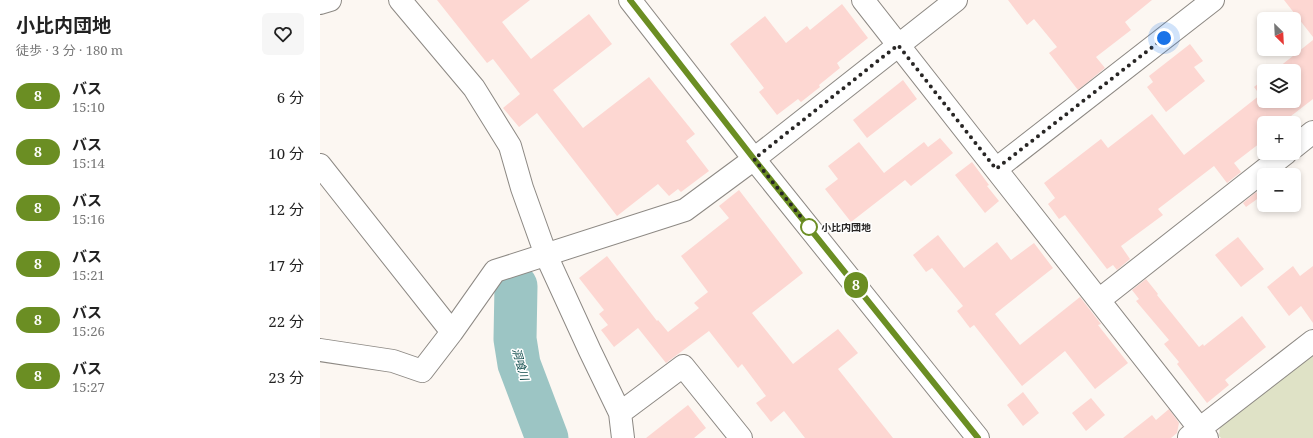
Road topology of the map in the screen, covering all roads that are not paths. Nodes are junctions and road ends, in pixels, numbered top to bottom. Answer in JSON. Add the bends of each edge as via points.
{"nodes":[{"id":1,"x":330,"y":0,"type":"edge"},
{"id":2,"x":400,"y":0,"type":"edge"},
{"id":3,"x":630,"y":0,"type":"edge"},
{"id":4,"x":863,"y":0,"type":"edge"},
{"id":5,"x":956,"y":0,"type":"edge"},
{"id":6,"x":1213,"y":0,"type":"edge"},
{"id":7,"x":320,"y":3,"type":"edge"},
{"id":8,"x":898,"y":45,"type":"junction"},
{"id":9,"x":1313,"y":132,"type":"edge"},
{"id":10,"x":1301,"y":141,"type":"edge"},
{"id":11,"x":754,"y":159,"type":"junction"},
{"id":12,"x":1277,"y":160,"type":"edge"},
{"id":13,"x":320,"y":165,"type":"edge"},
{"id":14,"x":996,"y":169,"type":"junction"},
{"id":15,"x":546,"y":255,"type":"junction"},
{"id":16,"x":1099,"y":300,"type":"junction"},
{"id":17,"x":452,"y":332,"type":"junction"},
{"id":18,"x":1313,"y":341,"type":"edge"},
{"id":19,"x":320,"y":350,"type":"edge"},
{"id":20,"x":620,"y":413,"type":"junction"},
{"id":21,"x":1199,"y":435,"type":"edge"},
{"id":22,"x":624,"y":438,"type":"edge"},
{"id":23,"x":742,"y":438,"type":"edge"},
{"id":24,"x":978,"y":438,"type":"edge"}],
"edges":[{"from":1,"to":7,"type":"street"},
{"from":2,"to":15,"type":"street","via":[[474,88],[510,146]]},
{"from":3,"to":11,"type":"street"},
{"from":4,"to":8,"type":"street"},
{"from":5,"to":8,"type":"street"},
{"from":6,"to":14,"type":"street"},
{"from":8,"to":11,"type":"street"},
{"from":8,"to":14,"type":"street"},
{"from":9,"to":10,"type":"street"},
{"from":11,"to":15,"type":"street","via":[[685,210]]},
{"from":11,"to":24,"type":"street"},
{"from":12,"to":16,"type":"street"},
{"from":13,"to":17,"type":"street"},
{"from":14,"to":16,"type":"street"},
{"from":15,"to":17,"type":"street","via":[[495,271]]},
{"from":15,"to":20,"type":"street"},
{"from":16,"to":21,"type":"street"},
{"from":17,"to":19,"type":"street","via":[[422,371],[393,361]]},
{"from":18,"to":21,"type":"street"},
{"from":20,"to":22,"type":"street"},
{"from":20,"to":23,"type":"street","via":[[683,366]]}]}
